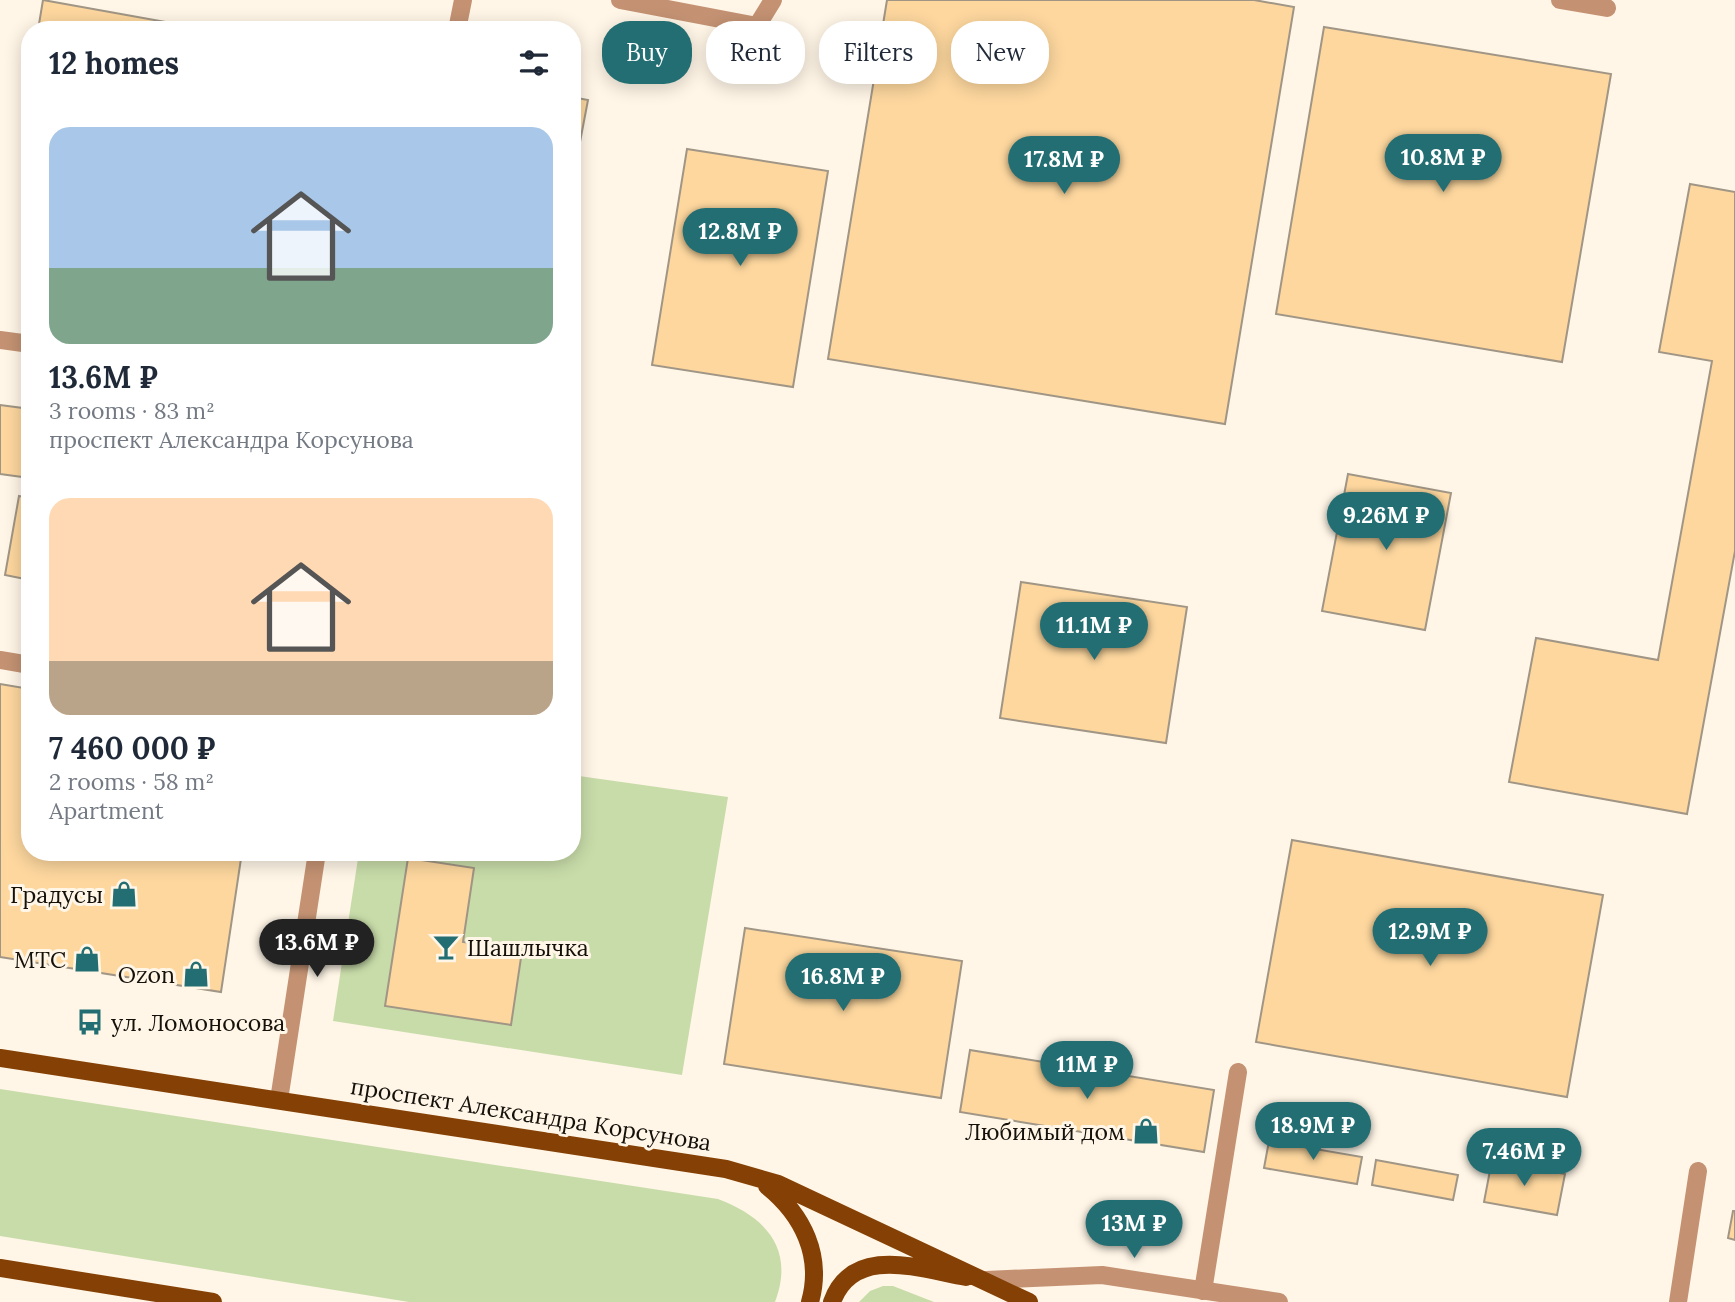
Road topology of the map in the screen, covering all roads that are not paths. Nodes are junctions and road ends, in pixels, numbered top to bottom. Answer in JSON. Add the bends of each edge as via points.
{"nodes":[{"id":1,"x":463,"y":0,"type":"edge"},
{"id":2,"x":620,"y":0,"type":"edge"},
{"id":3,"x":773,"y":0,"type":"edge"},
{"id":4,"x":1560,"y":0,"type":"edge"},
{"id":5,"x":1607,"y":8,"type":"dead end"},
{"id":6,"x":459,"y":21,"type":"edge"},
{"id":7,"x":0,"y":340,"type":"edge"},
{"id":8,"x":21,"y":343,"type":"edge"},
{"id":9,"x":0,"y":660,"type":"edge"},
{"id":10,"x":21,"y":664,"type":"edge"},
{"id":11,"x":316,"y":861,"type":"edge"},
{"id":12,"x":0,"y":1058,"type":"edge"},
{"id":13,"x":1238,"y":1072,"type":"dead end"},
{"id":14,"x":279,"y":1100,"type":"junction"},
{"id":15,"x":1699,"y":1171,"type":"dead end"},
{"id":16,"x":746,"y":1174,"type":"junction"},
{"id":17,"x":0,"y":1268,"type":"edge"},
{"id":18,"x":986,"y":1280,"type":"junction"},
{"id":19,"x":1203,"y":1291,"type":"junction"},
{"id":20,"x":213,"y":1302,"type":"edge"},
{"id":21,"x":810,"y":1302,"type":"edge"},
{"id":22,"x":832,"y":1302,"type":"edge"},
{"id":23,"x":1029,"y":1302,"type":"edge"},
{"id":24,"x":1279,"y":1302,"type":"edge"},
{"id":25,"x":1678,"y":1302,"type":"edge"}],
"edges":[{"from":1,"to":6,"type":"street"},
{"from":2,"to":3,"type":"street","via":[[757,26]]},
{"from":4,"to":5,"type":"street"},
{"from":7,"to":8,"type":"street"},
{"from":9,"to":10,"type":"street"},
{"from":11,"to":14,"type":"street"},
{"from":12,"to":14,"type":"main road","name":"проспект Александра Корсунова"},
{"from":13,"to":19,"type":"street"},
{"from":14,"to":16,"type":"main road","name":"проспект Александра Корсунова"},
{"from":15,"to":25,"type":"street"},
{"from":16,"to":18,"type":"main road","name":"проспект Александра Корсунова","via":[[803,1195]]},
{"from":16,"to":21,"type":"main road","via":[[780,1197],[804,1230],[814,1270]]},
{"from":17,"to":20,"type":"main road"},
{"from":18,"to":19,"type":"street","via":[[1102,1275]]},
{"from":18,"to":22,"type":"main road","via":[[886,1263],[850,1275]]},
{"from":18,"to":23,"type":"main road","name":"проспект Александра Корсунова"},
{"from":19,"to":24,"type":"street"}]}
